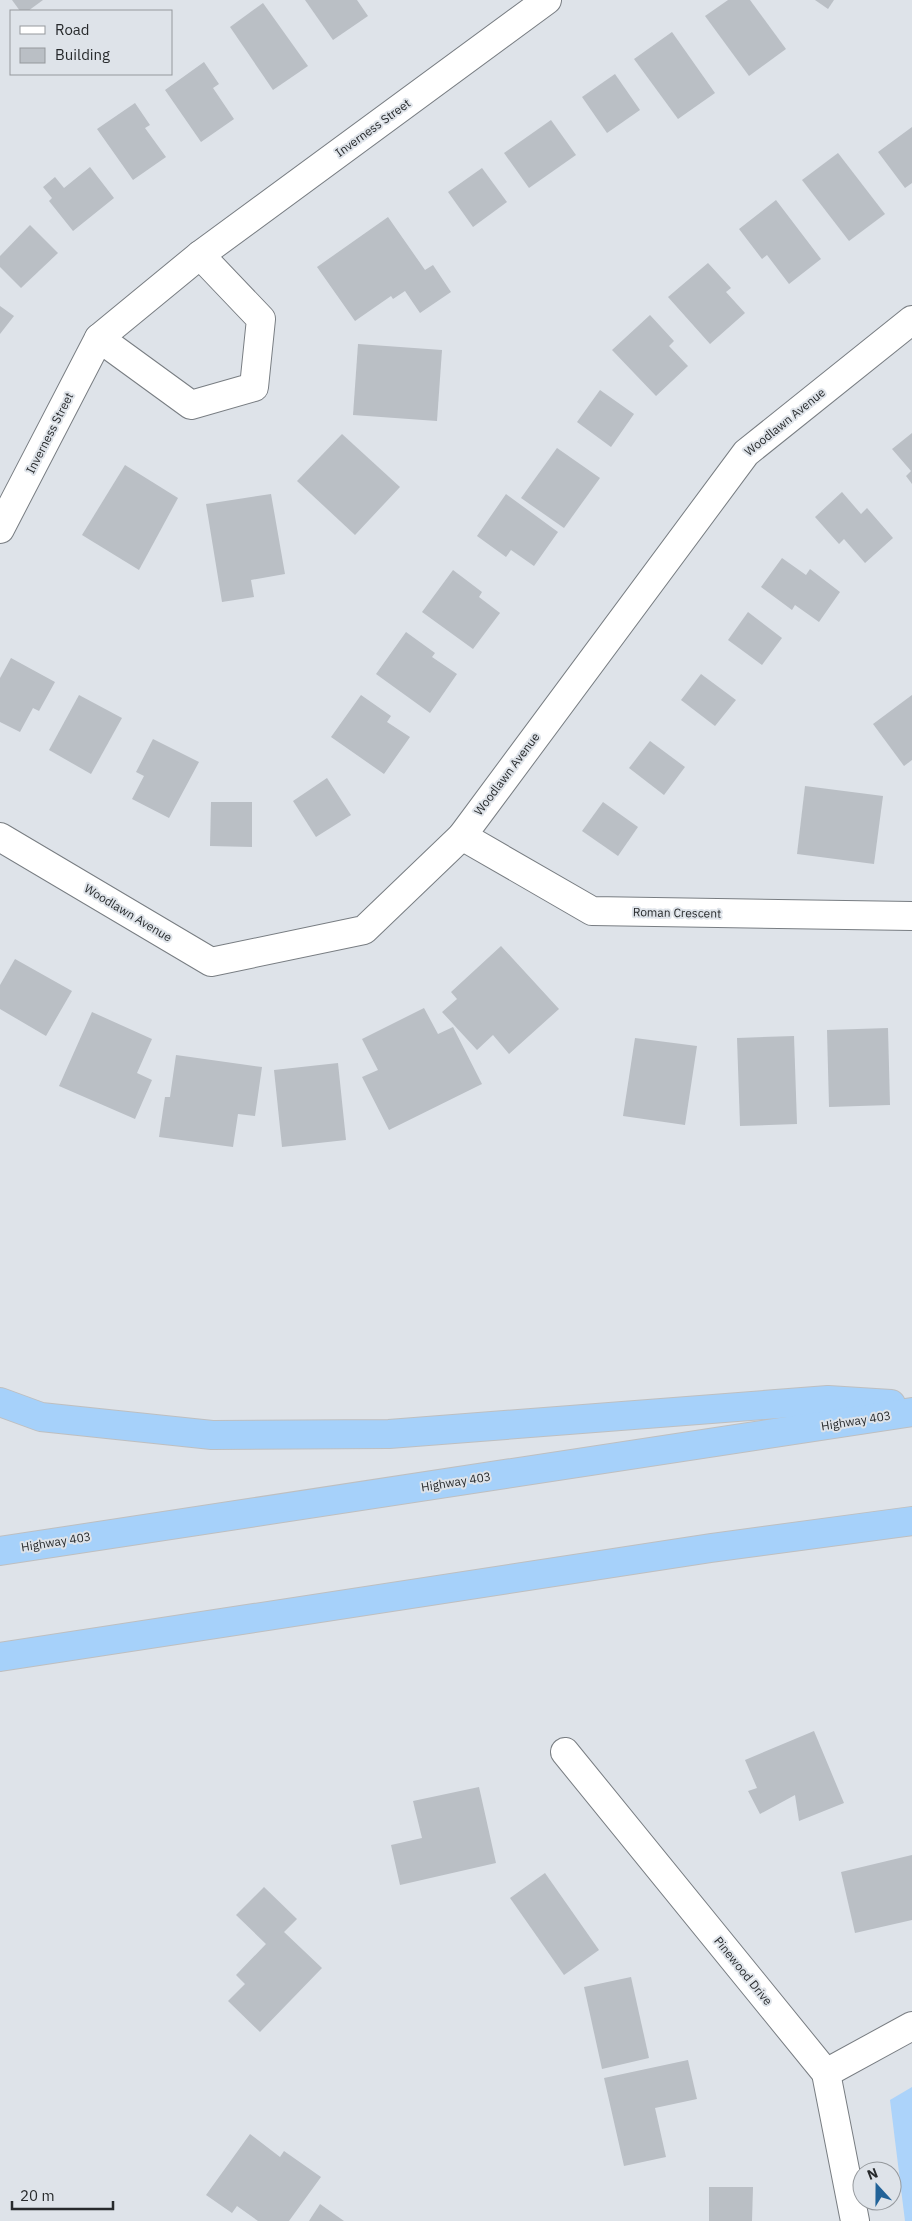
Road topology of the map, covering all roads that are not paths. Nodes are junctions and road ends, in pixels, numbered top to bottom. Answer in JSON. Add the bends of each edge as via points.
{"nodes":[{"id":1,"x":547,"y":0,"type":"edge"},
{"id":2,"x":200,"y":255,"type":"junction"},
{"id":3,"x":912,"y":320,"type":"edge"},
{"id":4,"x":99,"y":338,"type":"junction"},
{"id":5,"x":0,"y":529,"type":"edge"},
{"id":6,"x":462,"y":836,"type":"junction"},
{"id":7,"x":0,"y":837,"type":"edge"},
{"id":8,"x":912,"y":916,"type":"edge"},
{"id":9,"x":0,"y":1402,"type":"edge"},
{"id":10,"x":912,"y":1405,"type":"edge"},
{"id":11,"x":912,"y":1412,"type":"edge"},
{"id":12,"x":912,"y":1521,"type":"edge"},
{"id":13,"x":0,"y":1551,"type":"edge"},
{"id":14,"x":0,"y":1657,"type":"edge"},
{"id":15,"x":565,"y":1752,"type":"dead end"},
{"id":16,"x":912,"y":2026,"type":"edge"},
{"id":17,"x":826,"y":2073,"type":"junction"},
{"id":18,"x":855,"y":2221,"type":"edge"}],
"edges":[{"from":1,"to":2,"type":"street","name":"Inverness Street"},
{"from":2,"to":4,"type":"street","name":"Inverness Street"},
{"from":2,"to":4,"type":"street","via":[[261,318],[254,387],[190,405]]},
{"from":3,"to":6,"type":"street","name":"Woodlawn Avenue","via":[[746,452]]},
{"from":4,"to":5,"type":"street","name":"Inverness Street"},
{"from":6,"to":7,"type":"street","name":"Woodlawn Avenue","via":[[364,930],[210,962]]},
{"from":6,"to":8,"type":"street","name":"Roman Crescent","via":[[592,911]]},
{"from":9,"to":10,"type":"highway","via":[[41,1417],[212,1435],[389,1434],[828,1400]]},
{"from":11,"to":13,"type":"highway","name":"Highway 403"},
{"from":12,"to":14,"type":"highway","via":[[711,1548]]},
{"from":15,"to":17,"type":"street","name":"Pinewood Drive"},
{"from":16,"to":17,"type":"street"},
{"from":17,"to":18,"type":"street","name":"Pinewood Drive"}]}
